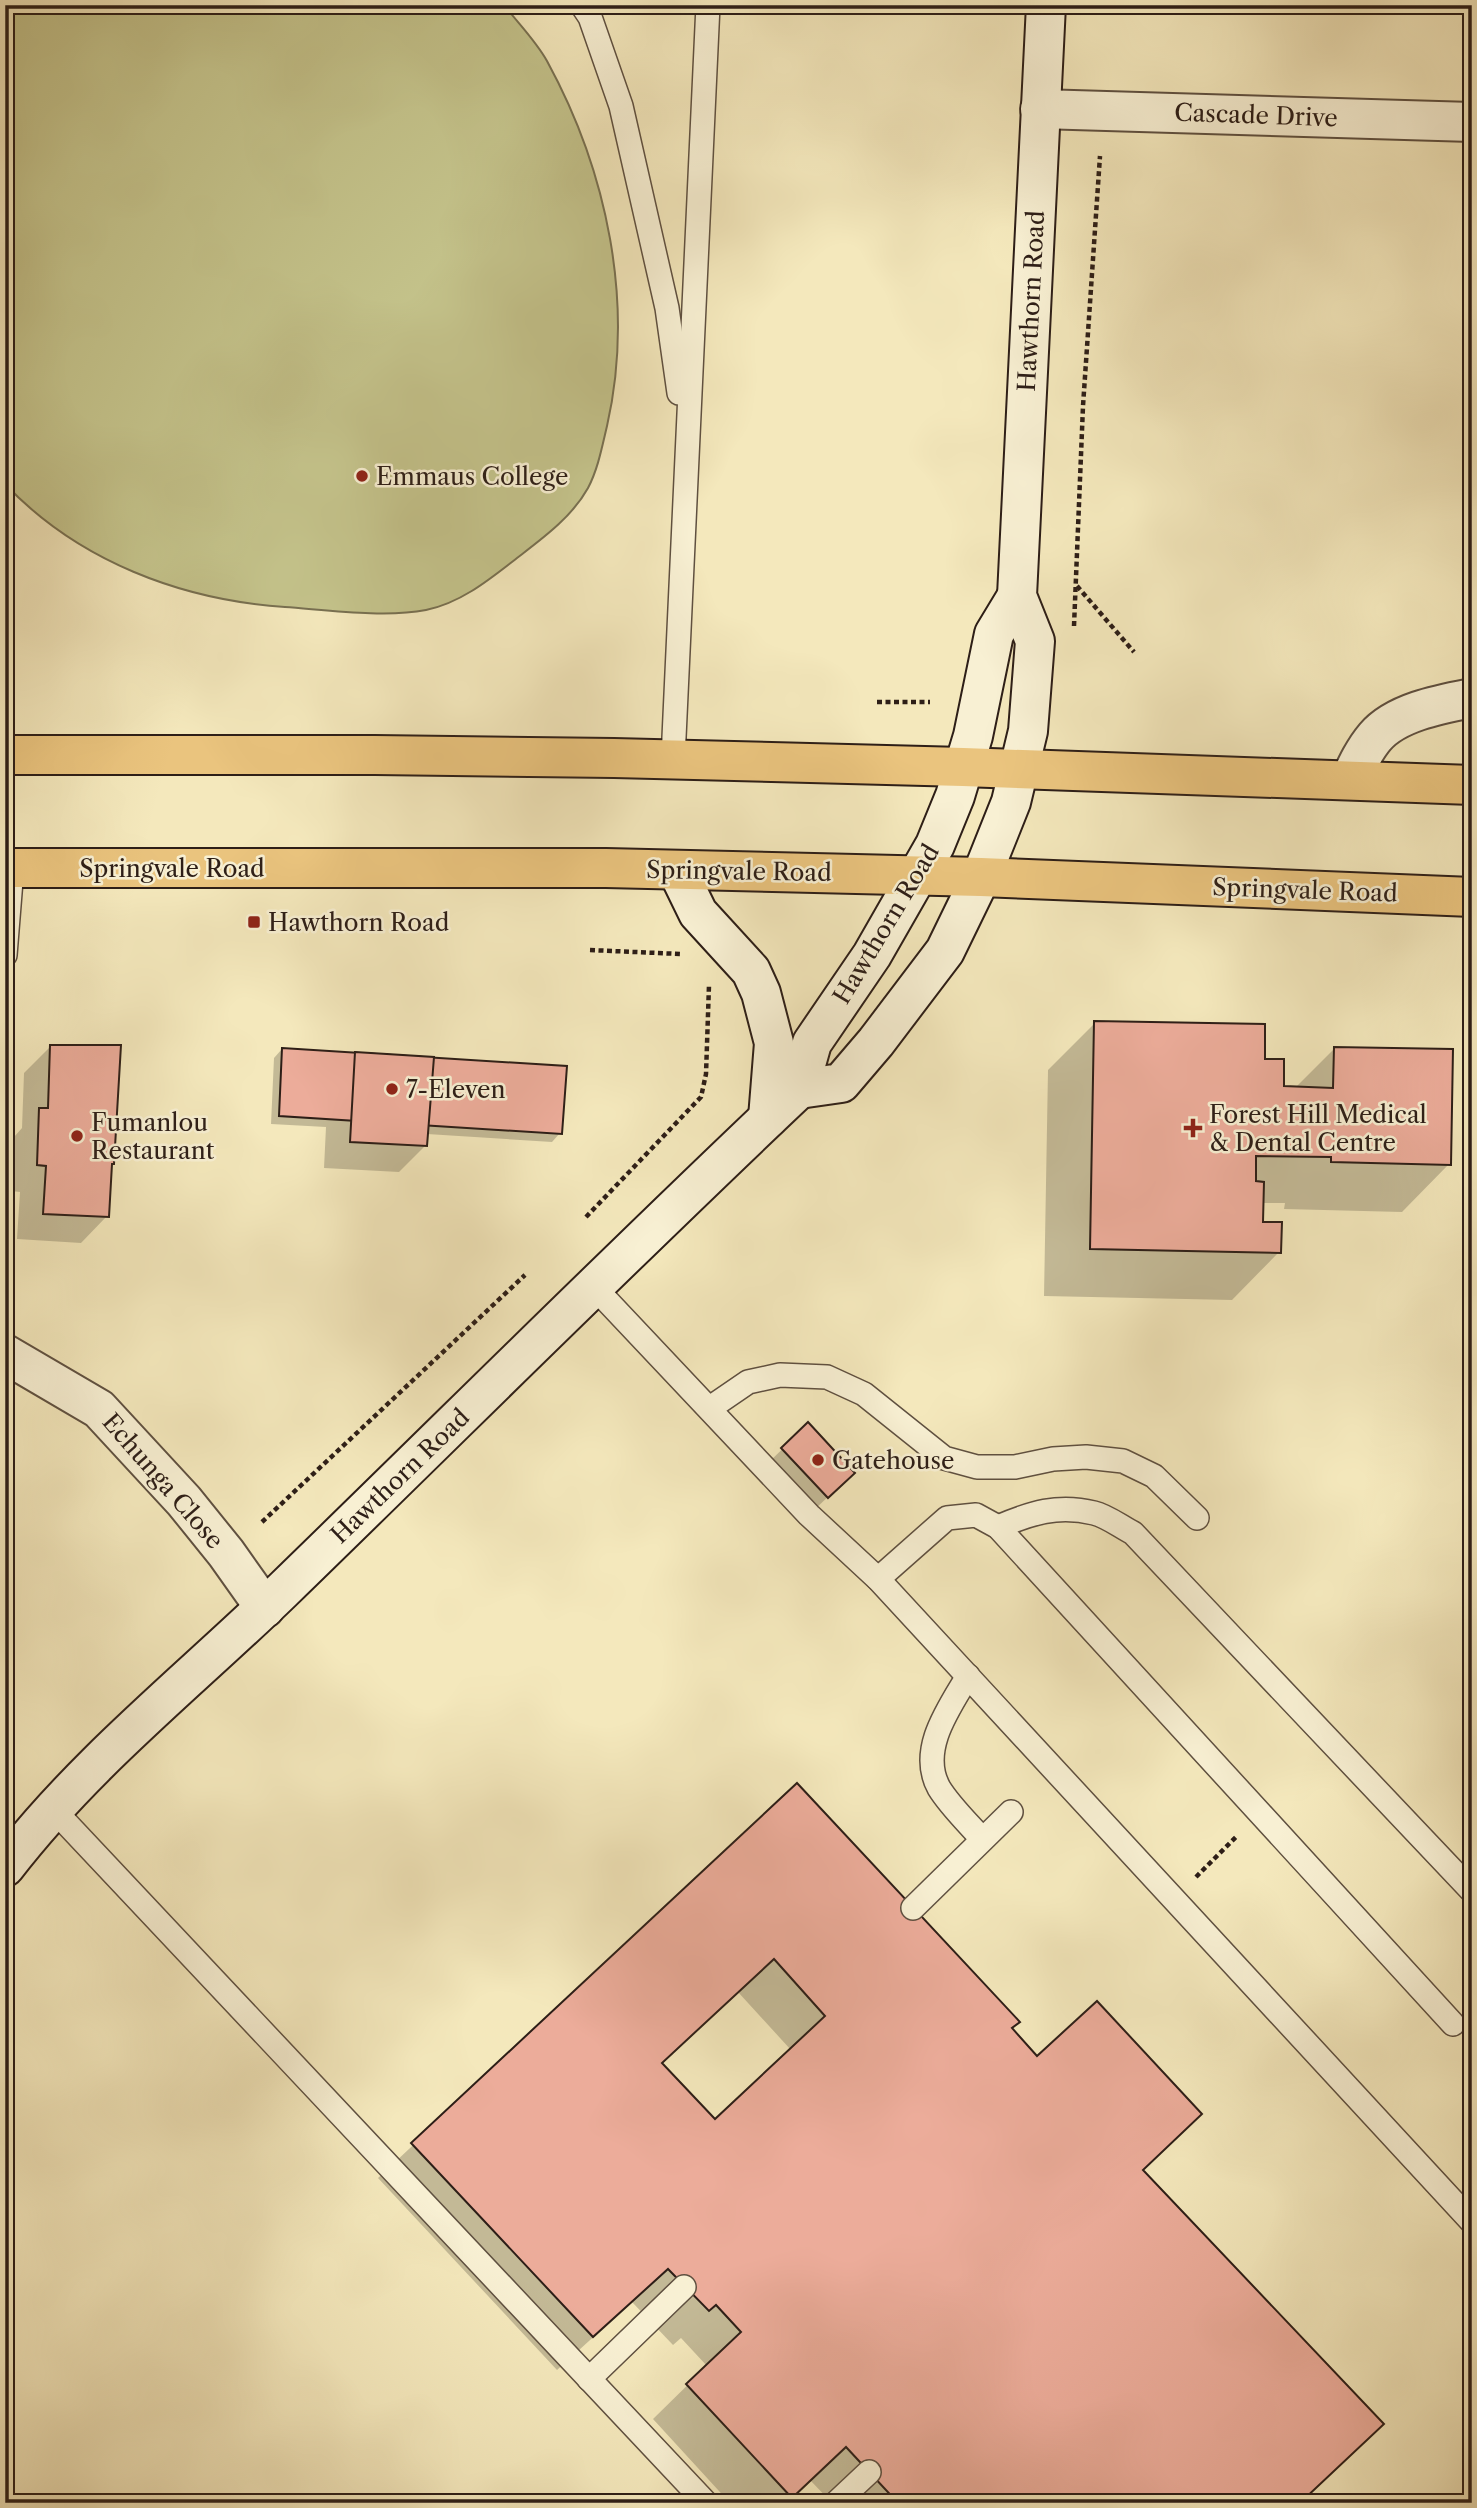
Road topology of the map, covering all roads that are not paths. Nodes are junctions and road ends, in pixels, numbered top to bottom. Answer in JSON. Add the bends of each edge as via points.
{"nodes":[{"id":1,"x":582,"y":5,"type":"edge"},
{"id":2,"x":708,"y":5,"type":"edge"},
{"id":3,"x":1046,"y":5,"type":"edge"},
{"id":4,"x":1040,"y":109,"type":"junction"},
{"id":5,"x":1472,"y":122,"type":"edge"},
{"id":6,"x":686,"y":448,"type":"junction"},
{"id":7,"x":1017,"y":596,"type":"junction"},
{"id":8,"x":1472,"y":698,"type":"edge"},
{"id":9,"x":5,"y":755,"type":"edge"},
{"id":10,"x":673,"y":759,"type":"junction"},
{"id":11,"x":963,"y":767,"type":"junction"},
{"id":12,"x":1020,"y":770,"type":"junction"},
{"id":13,"x":1350,"y":780,"type":"junction"},
{"id":14,"x":1472,"y":785,"type":"edge"},
{"id":15,"x":9,"y":868,"type":"edge"},
{"id":16,"x":677,"y":870,"type":"junction"},
{"id":17,"x":920,"y":875,"type":"junction"},
{"id":18,"x":981,"y":877,"type":"junction"},
{"id":19,"x":1472,"y":897,"type":"edge"},
{"id":20,"x":5,"y":956,"type":"edge"},
{"id":21,"x":799,"y":1089,"type":"junction"},
{"id":22,"x":768,"y":1118,"type":"junction"},
{"id":23,"x":594,"y":1287,"type":"junction"},
{"id":24,"x":5,"y":1354,"type":"edge"},
{"id":25,"x":710,"y":1408,"type":"junction"},
{"id":26,"x":1197,"y":1518,"type":"dead end"},
{"id":27,"x":998,"y":1527,"type":"junction"},
{"id":28,"x":878,"y":1579,"type":"junction"},
{"id":29,"x":265,"y":1608,"type":"junction"},
{"id":30,"x":968,"y":1676,"type":"junction"},
{"id":31,"x":53,"y":1809,"type":"junction"},
{"id":32,"x":1011,"y":1812,"type":"dead end"},
{"id":33,"x":982,"y":1839,"type":"junction"},
{"id":34,"x":5,"y":1867,"type":"edge"},
{"id":35,"x":1472,"y":1891,"type":"edge"},
{"id":36,"x":913,"y":1908,"type":"dead end"},
{"id":37,"x":1452,"y":2024,"type":"dead end"},
{"id":38,"x":1472,"y":2222,"type":"edge"},
{"id":39,"x":684,"y":2287,"type":"dead end"},
{"id":40,"x":589,"y":2379,"type":"junction"},
{"id":41,"x":869,"y":2472,"type":"dead end"},
{"id":42,"x":706,"y":2503,"type":"edge"},
{"id":43,"x":836,"y":2503,"type":"edge"}],
"edges":[{"from":1,"to":6,"type":"lane","via":[[621,106],[667,308]]},
{"from":2,"to":6,"type":"lane"},
{"from":3,"to":4,"type":"main road","name":"Hawthorn Road"},
{"from":4,"to":5,"type":"main road","name":"Cascade Drive"},
{"from":4,"to":7,"type":"main road","name":"Hawthorn Road"},
{"from":6,"to":10,"type":"lane"},
{"from":7,"to":11,"type":"main road","name":"Hawthorn Road","via":[[994,634]]},
{"from":7,"to":12,"type":"main road","name":"Hawthorn Road","via":[[1035,641]]},
{"from":8,"to":13,"type":"main road","via":[[1433,705],[1377,734]]},
{"from":9,"to":10,"type":"highway"},
{"from":10,"to":11,"type":"highway"},
{"from":11,"to":12,"type":"highway"},
{"from":11,"to":17,"type":"main road","name":"Hawthorn Road"},
{"from":12,"to":13,"type":"highway"},
{"from":12,"to":18,"type":"main road","name":"Hawthorn Road"},
{"from":13,"to":14,"type":"highway"},
{"from":15,"to":16,"type":"highway","name":"Springvale Road"},
{"from":15,"to":20,"type":"lane"},
{"from":16,"to":17,"type":"highway","name":"Springvale Road"},
{"from":16,"to":22,"type":"main road","via":[[698,912],[751,971],[761,993],[774,1042]]},
{"from":17,"to":18,"type":"highway","name":"Springvale Road"},
{"from":17,"to":21,"type":"main road","name":"Hawthorn Road","via":[[812,1043]]},
{"from":18,"to":19,"type":"highway","name":"Springvale Road"},
{"from":18,"to":21,"type":"main road","name":"Hawthorn Road","via":[[945,951],[841,1083]]},
{"from":21,"to":22,"type":"main road","name":"Hawthorn Road"},
{"from":22,"to":23,"type":"main road","name":"Hawthorn Road"},
{"from":23,"to":25,"type":"lane"},
{"from":23,"to":29,"type":"main road","name":"Hawthorn Road"},
{"from":24,"to":29,"type":"main road","name":"Echunga Close","via":[[99,1409],[192,1511]]},
{"from":25,"to":26,"type":"lane","via":[[748,1382],[780,1375],[827,1377],[864,1394],[944,1458],[977,1467],[1086,1457],[1123,1461],[1154,1476]]},
{"from":25,"to":28,"type":"lane","via":[[809,1515]]},
{"from":27,"to":28,"type":"lane","via":[[976,1515],[947,1518]]},
{"from":27,"to":35,"type":"lane","via":[[1055,1508],[1096,1513],[1133,1533]]},
{"from":27,"to":37,"type":"lane"},
{"from":28,"to":30,"type":"lane"},
{"from":29,"to":31,"type":"main road","name":"Hawthorn Road"},
{"from":30,"to":33,"type":"lane","via":[[941,1721],[931,1760],[939,1787]]},
{"from":30,"to":38,"type":"lane"},
{"from":31,"to":34,"type":"main road","name":"Hawthorn Road"},
{"from":31,"to":40,"type":"lane"},
{"from":32,"to":33,"type":"lane"},
{"from":33,"to":36,"type":"lane"},
{"from":39,"to":40,"type":"lane"},
{"from":40,"to":42,"type":"lane"},
{"from":41,"to":43,"type":"lane"}]}
